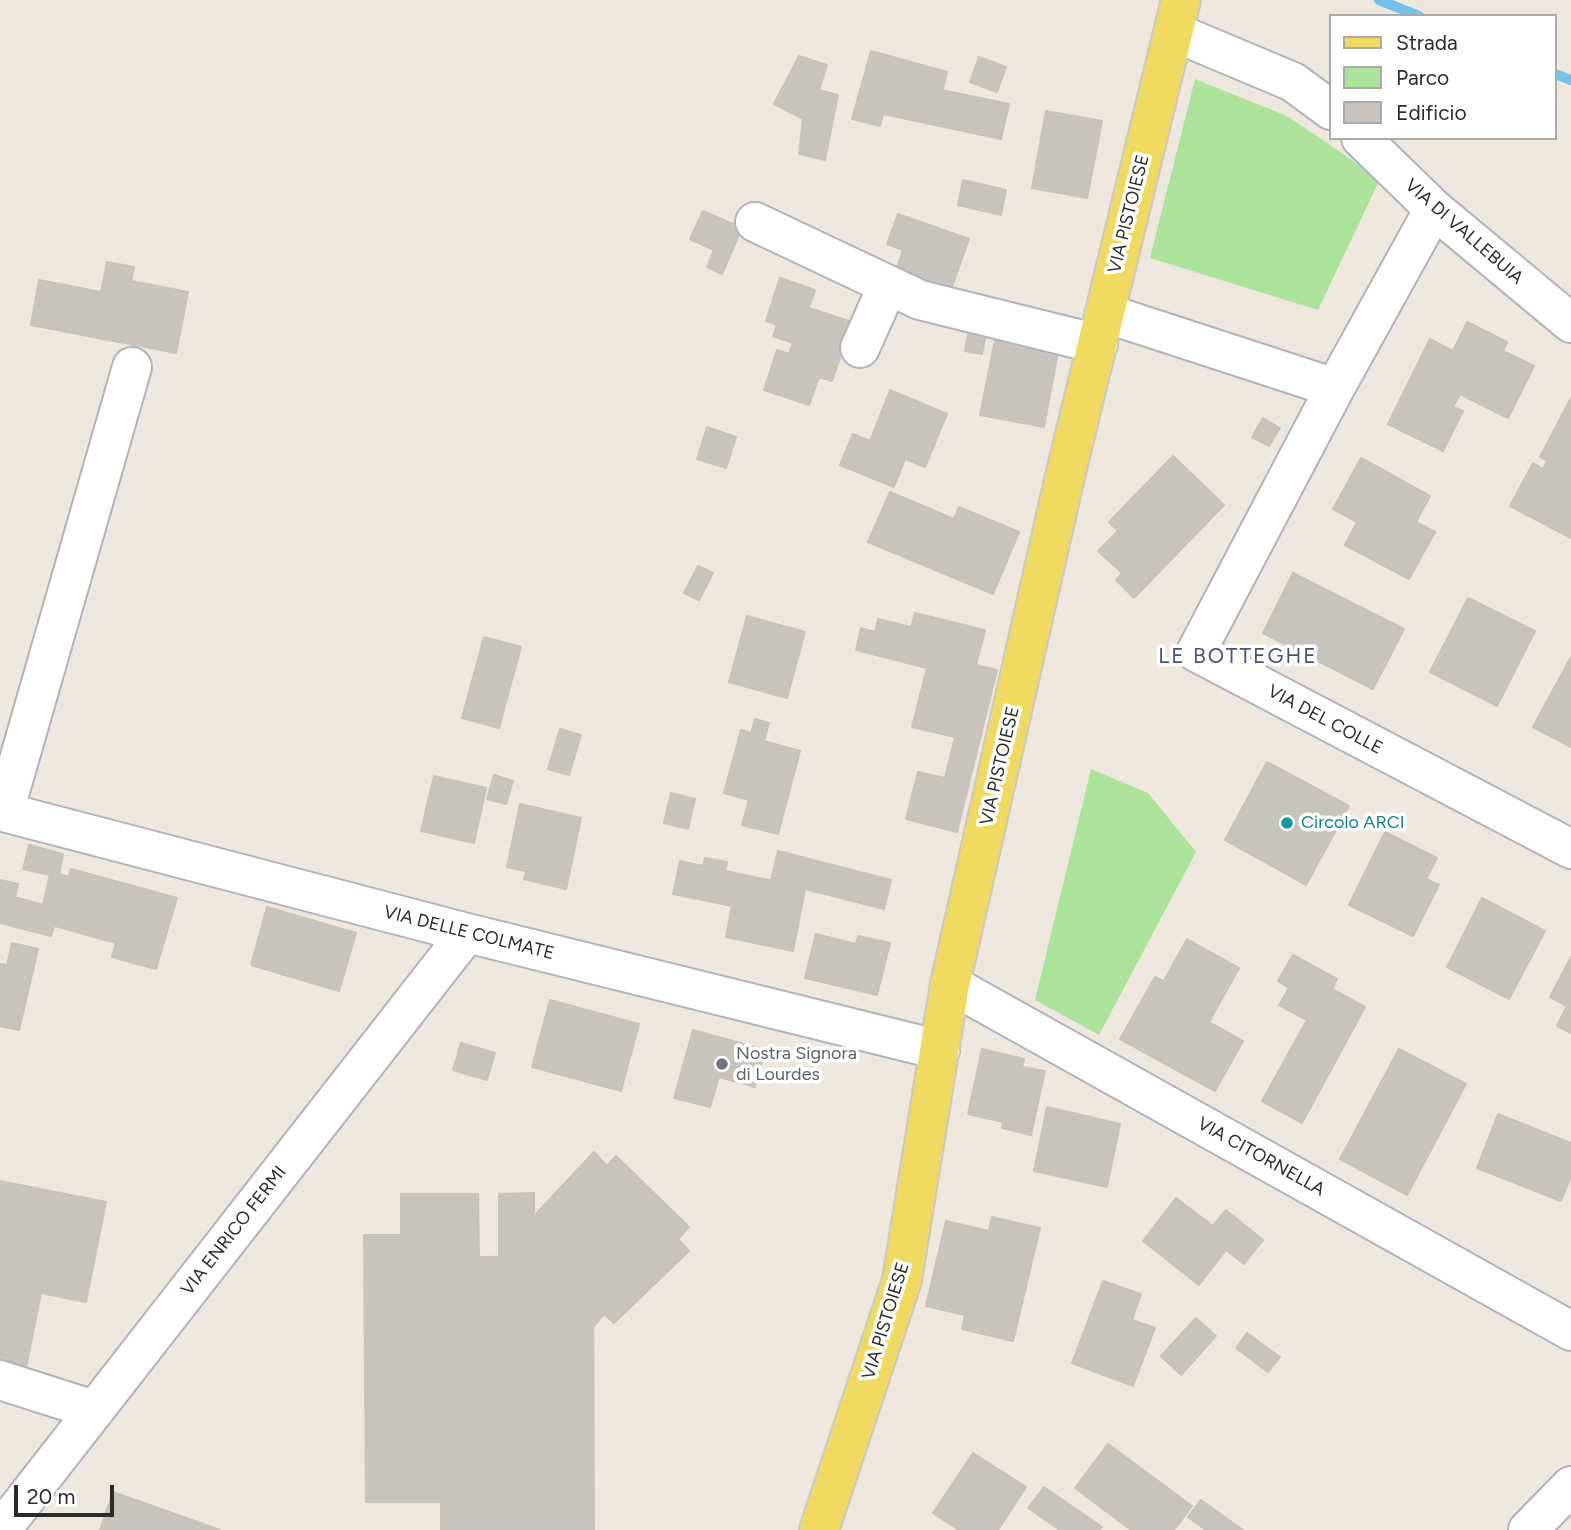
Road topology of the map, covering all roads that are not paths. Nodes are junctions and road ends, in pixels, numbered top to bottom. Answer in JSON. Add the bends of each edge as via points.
{"nodes":[{"id":1,"x":1177,"y":16,"type":"edge"},
{"id":2,"x":1330,"y":109,"type":"edge"},
{"id":3,"x":1363,"y":140,"type":"edge"},
{"id":4,"x":1434,"y":209,"type":"junction"},
{"id":5,"x":755,"y":222,"type":"dead end"},
{"id":6,"x":888,"y":285,"type":"junction"},
{"id":7,"x":1571,"y":323,"type":"edge"},
{"id":8,"x":1101,"y":329,"type":"junction"},
{"id":9,"x":860,"y":348,"type":"dead end"},
{"id":10,"x":132,"y":367,"type":"dead end"},
{"id":11,"x":1335,"y":388,"type":"junction"},
{"id":12,"x":2,"y":811,"type":"edge"},
{"id":13,"x":1571,"y":849,"type":"edge"},
{"id":14,"x":467,"y":933,"type":"junction"},
{"id":15,"x":950,"y":984,"type":"junction"},
{"id":16,"x":940,"y":1050,"type":"junction"},
{"id":17,"x":1571,"y":1331,"type":"edge"},
{"id":18,"x":0,"y":1380,"type":"edge"},
{"id":19,"x":94,"y":1410,"type":"junction"},
{"id":20,"x":1571,"y":1486,"type":"edge"},
{"id":21,"x":1,"y":1530,"type":"edge"},
{"id":22,"x":819,"y":1530,"type":"edge"},
{"id":23,"x":1528,"y":1530,"type":"edge"}],
"edges":[{"from":1,"to":2,"type":"street","via":[[1293,82]]},
{"from":1,"to":8,"type":"main road","name":"VIA PISTOIESE"},
{"from":3,"to":4,"type":"street","name":"VIA DI VALLEBUIA"},
{"from":4,"to":7,"type":"street","name":"VIA DI VALLEBUIA"},
{"from":4,"to":11,"type":"street","name":"VIA DEL COLLE"},
{"from":5,"to":6,"type":"street"},
{"from":6,"to":8,"type":"street","via":[[920,300]]},
{"from":6,"to":9,"type":"street"},
{"from":8,"to":11,"type":"street"},
{"from":8,"to":15,"type":"main road","name":"VIA PISTOIESE"},
{"from":10,"to":12,"type":"street"},
{"from":11,"to":13,"type":"street","name":"VIA DEL COLLE","via":[[1196,652]]},
{"from":12,"to":14,"type":"street","name":"VIA DELLE COLMATE"},
{"from":14,"to":16,"type":"street","name":"VIA DELLE COLMATE"},
{"from":14,"to":19,"type":"street","name":"VIA ENRICO FERMI"},
{"from":15,"to":16,"type":"main road","name":"VIA PISTOIESE"},
{"from":15,"to":17,"type":"street","name":"VIA CITORNELLA"},
{"from":16,"to":22,"type":"main road","name":"VIA PISTOIESE","via":[[902,1280]]},
{"from":18,"to":19,"type":"street"},
{"from":19,"to":21,"type":"street","name":"VIA ENRICO FERMI"},
{"from":20,"to":23,"type":"street"}]}
